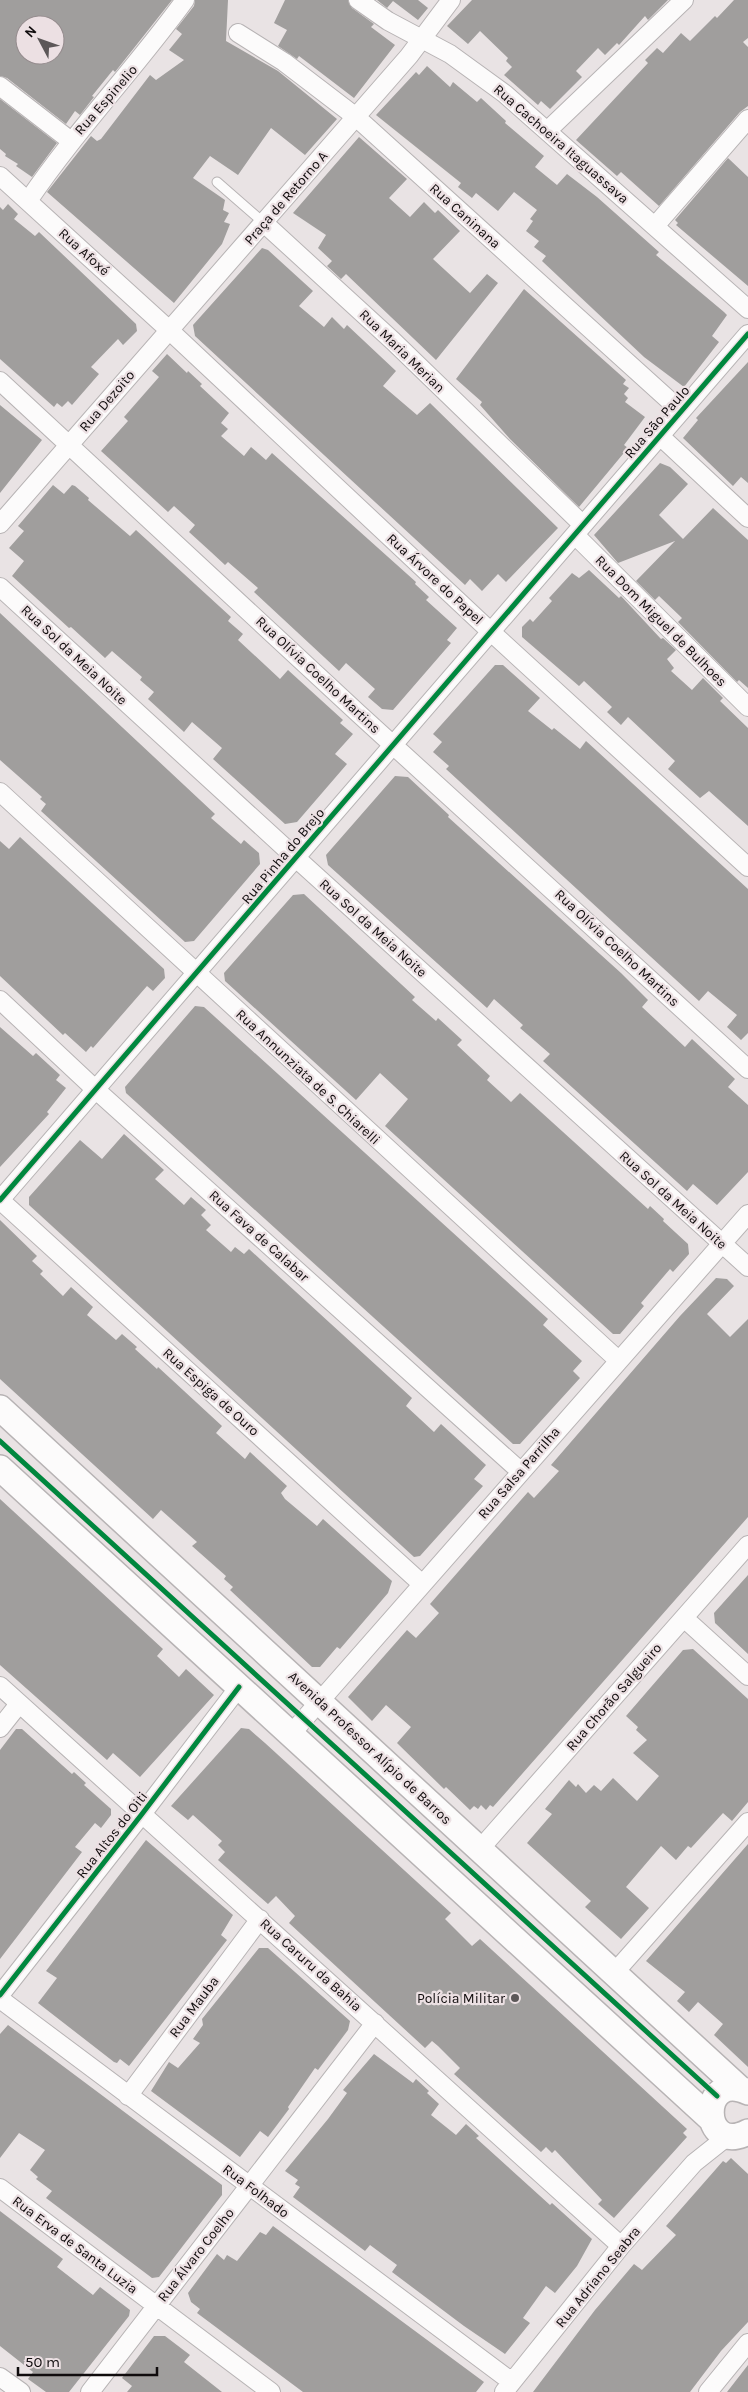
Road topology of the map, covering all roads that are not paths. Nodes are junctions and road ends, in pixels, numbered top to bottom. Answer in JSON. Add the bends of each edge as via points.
{"nodes":[{"id":1,"x":185,"y":0,"type":"edge"},
{"id":2,"x":358,"y":0,"type":"edge"},
{"id":3,"x":451,"y":0,"type":"edge"},
{"id":4,"x":684,"y":0,"type":"edge"},
{"id":5,"x":238,"y":33,"type":"dead end"},
{"id":6,"x":422,"y":40,"type":"junction"},
{"id":7,"x":0,"y":86,"type":"edge"},
{"id":8,"x":356,"y":117,"type":"junction"},
{"id":9,"x":748,"y":119,"type":"edge"},
{"id":10,"x":547,"y":131,"type":"junction"},
{"id":11,"x":71,"y":140,"type":"junction"},
{"id":12,"x":0,"y":176,"type":"edge"},
{"id":13,"x":217,"y":182,"type":"dead end"},
{"id":14,"x":28,"y":201,"type":"junction"},
{"id":15,"x":264,"y":223,"type":"junction"},
{"id":16,"x":654,"y":226,"type":"junction"},
{"id":17,"x":215,"y":279,"type":"joint"},
{"id":18,"x":748,"y":309,"type":"edge"},
{"id":19,"x":168,"y":329,"type":"junction"},
{"id":20,"x":748,"y":334,"type":"edge"},
{"id":21,"x":0,"y":381,"type":"edge"},
{"id":22,"x":682,"y":411,"type":"junction"},
{"id":23,"x":660,"y":436,"type":"junction"},
{"id":24,"x":70,"y":444,"type":"junction"},
{"id":25,"x":748,"y":518,"type":"edge"},
{"id":26,"x":0,"y":524,"type":"edge"},
{"id":27,"x":579,"y":530,"type":"junction"},
{"id":28,"x":0,"y":587,"type":"edge"},
{"id":29,"x":490,"y":631,"type":"junction"},
{"id":30,"x":748,"y":707,"type":"edge"},
{"id":31,"x":393,"y":744,"type":"junction"},
{"id":32,"x":0,"y":792,"type":"edge"},
{"id":33,"x":296,"y":858,"type":"junction"},
{"id":34,"x":748,"y":867,"type":"edge"},
{"id":35,"x":196,"y":974,"type":"junction"},
{"id":36,"x":0,"y":1000,"type":"edge"},
{"id":37,"x":748,"y":1069,"type":"edge"},
{"id":38,"x":95,"y":1089,"type":"junction"},
{"id":39,"x":0,"y":1200,"type":"edge"},
{"id":40,"x":748,"y":1214,"type":"edge"},
{"id":41,"x":722,"y":1243,"type":"junction"},
{"id":42,"x":748,"y":1267,"type":"edge"},
{"id":43,"x":618,"y":1360,"type":"junction"},
{"id":44,"x":0,"y":1408,"type":"edge"},
{"id":45,"x":0,"y":1468,"type":"edge"},
{"id":46,"x":520,"y":1471,"type":"junction"},
{"id":47,"x":748,"y":1545,"type":"edge"},
{"id":48,"x":422,"y":1584,"type":"junction"},
{"id":49,"x":684,"y":1618,"type":"junction"},
{"id":50,"x":748,"y":1676,"type":"edge"},
{"id":51,"x":0,"y":1686,"type":"edge"},
{"id":52,"x":239,"y":1687,"type":"junction"},
{"id":53,"x":321,"y":1702,"type":"junction"},
{"id":54,"x":19,"y":1704,"type":"junction"},
{"id":55,"x":0,"y":1728,"type":"edge"},
{"id":56,"x":291,"y":1734,"type":"junction"},
{"id":57,"x":142,"y":1814,"type":"junction"},
{"id":58,"x":748,"y":1822,"type":"edge"},
{"id":59,"x":480,"y":1849,"type":"junction"},
{"id":60,"x":260,"y":1919,"type":"junction"},
{"id":61,"x":615,"y":1972,"type":"junction"},
{"id":62,"x":0,"y":1995,"type":"edge"},
{"id":63,"x":0,"y":1999,"type":"edge"},
{"id":64,"x":375,"y":2023,"type":"junction"},
{"id":65,"x":744,"y":2090,"type":"edge"},
{"id":66,"x":128,"y":2096,"type":"junction"},
{"id":67,"x":730,"y":2133,"type":"edge"},
{"id":68,"x":249,"y":2186,"type":"junction"},
{"id":69,"x":0,"y":2188,"type":"edge"},
{"id":70,"x":621,"y":2246,"type":"junction"},
{"id":71,"x":156,"y":2306,"type":"junction"},
{"id":72,"x":748,"y":2343,"type":"edge"},
{"id":73,"x":0,"y":2377,"type":"edge"},
{"id":74,"x":508,"y":2387,"type":"edge"},
{"id":75,"x":21,"y":2392,"type":"edge"},
{"id":76,"x":90,"y":2392,"type":"edge"},
{"id":77,"x":271,"y":2392,"type":"edge"},
{"id":78,"x":708,"y":2392,"type":"edge"}],
"edges":[{"from":1,"to":11,"type":"street","name":"Rua Espinelio","via":[[145,54]]},
{"from":2,"to":6,"type":"street","name":"Rua Cachoeira Itaguassava"},
{"from":3,"to":6,"type":"street","name":"Praça de Retorno A"},
{"from":4,"to":10,"type":"street"},
{"from":5,"to":8,"type":"street","name":"Rua Caninana"},
{"from":6,"to":8,"type":"street","name":"Praça de Retorno A"},
{"from":6,"to":10,"type":"street","name":"Rua Cachoeira Itaguassava","via":[[472,68]]},
{"from":7,"to":11,"type":"street"},
{"from":8,"to":15,"type":"street","name":"Praça de Retorno A"},
{"from":8,"to":22,"type":"street","name":"Rua Caninana"},
{"from":9,"to":16,"type":"street"},
{"from":10,"to":16,"type":"street","name":"Rua Cachoeira Itaguassava"},
{"from":11,"to":14,"type":"street","name":"Rua Espinelio"},
{"from":12,"to":14,"type":"street","name":"Rua Afoxé"},
{"from":13,"to":15,"type":"lane","name":"Rua Maria Merian"},
{"from":14,"to":19,"type":"street","name":"Rua Afoxé"},
{"from":15,"to":17,"type":"street","name":"Praça de Retorno A"},
{"from":15,"to":27,"type":"street","name":"Rua Maria Merian","via":[[393,341]]},
{"from":16,"to":18,"type":"street","name":"Rua Cachoeira Itaguassava"},
{"from":17,"to":19,"type":"street","name":"Rua Dezoito"},
{"from":19,"to":24,"type":"street","name":"Rua Dezoito"},
{"from":19,"to":29,"type":"street","name":"Rua Árvore do Papel"},
{"from":20,"to":22,"type":"street","name":"Rua São Paulo"},
{"from":21,"to":24,"type":"street","name":"Rua Olívia Coelho Martins"},
{"from":22,"to":23,"type":"street","name":"Rua São Paulo"},
{"from":23,"to":25,"type":"street"},
{"from":23,"to":27,"type":"street","name":"Rua São Paulo"},
{"from":24,"to":26,"type":"street","name":"Rua Dezoito"},
{"from":24,"to":31,"type":"street","name":"Rua Olívia Coelho Martins"},
{"from":27,"to":29,"type":"street","name":"Rua Pinha do Brejo"},
{"from":27,"to":30,"type":"street","name":"Rua Dom Miguel de Bulhoes"},
{"from":28,"to":33,"type":"street","name":"Rua Sol da Meia Noite"},
{"from":29,"to":31,"type":"street","name":"Rua Pinha do Brejo"},
{"from":29,"to":34,"type":"street","name":"Rua Árvore do Papel"},
{"from":31,"to":33,"type":"street","name":"Rua Pinha do Brejo"},
{"from":31,"to":37,"type":"street","name":"Rua Olívia Coelho Martins"},
{"from":32,"to":35,"type":"street","name":"Rua Annunziata de S. Chiarelli"},
{"from":33,"to":35,"type":"street","name":"Rua Pinha do Brejo"},
{"from":33,"to":41,"type":"street","name":"Rua Sol da Meia Noite"},
{"from":35,"to":38,"type":"street","name":"Rua Pinha do Brejo"},
{"from":35,"to":43,"type":"street","name":"Rua Annunziata de S. Chiarelli"},
{"from":36,"to":38,"type":"street","name":"Rua Fava de Calabar"},
{"from":38,"to":39,"type":"street","name":"Rua Pinha do Brejo"},
{"from":38,"to":46,"type":"street","name":"Rua Fava de Calabar"},
{"from":39,"to":48,"type":"street","name":"Rua Espiga de Ouro"},
{"from":40,"to":41,"type":"street","name":"Rua Salsa Parrilha"},
{"from":41,"to":42,"type":"street","name":"Rua Sol da Meia Noite"},
{"from":41,"to":43,"type":"street","name":"Rua Salsa Parrilha"},
{"from":43,"to":46,"type":"street","name":"Rua Salsa Parrilha"},
{"from":44,"to":53,"type":"street","name":"Avenida Professor Alípio de Barros"},
{"from":45,"to":52,"type":"street"},
{"from":46,"to":48,"type":"street","name":"Rua Salsa Parrilha"},
{"from":47,"to":49,"type":"street","name":"Rua Chorão Salgueiro"},
{"from":48,"to":53,"type":"street","name":"Rua Salsa Parrilha"},
{"from":49,"to":50,"type":"street"},
{"from":49,"to":59,"type":"street","name":"Rua Chorão Salgueiro"},
{"from":51,"to":54,"type":"street","name":"Rua Caruru da Bahia"},
{"from":52,"to":56,"type":"street"},
{"from":52,"to":57,"type":"street","name":"Rua Altos do Oiti"},
{"from":53,"to":56,"type":"street","name":"Rua Salsa Parrilha"},
{"from":53,"to":59,"type":"street","name":"Avenida Professor Alípio de Barros"},
{"from":54,"to":55,"type":"street"},
{"from":54,"to":57,"type":"street","name":"Rua Caruru da Bahia"},
{"from":56,"to":67,"type":"street"},
{"from":57,"to":60,"type":"street","name":"Rua Caruru da Bahia"},
{"from":57,"to":62,"type":"street","name":"Rua Altos do Oiti"},
{"from":58,"to":61,"type":"street"},
{"from":59,"to":61,"type":"street","name":"Avenida Professor Alípio de Barros"},
{"from":60,"to":64,"type":"street","name":"Rua Caruru da Bahia"},
{"from":60,"to":66,"type":"street","name":"Rua Mauba"},
{"from":61,"to":65,"type":"street","name":"Avenida Professor Alípio de Barros"},
{"from":63,"to":66,"type":"street","name":"Rua Folhado"},
{"from":64,"to":68,"type":"street","name":"Rua Álvaro Coelho"},
{"from":64,"to":70,"type":"street","name":"Rua Caruru da Bahia"},
{"from":65,"to":67,"type":"street","via":[[726,2090],[714,2099],[710,2108]]},
{"from":66,"to":68,"type":"street","name":"Rua Folhado"},
{"from":67,"to":70,"type":"street","name":"Rua Adriano Seabra","via":[[694,2163]]},
{"from":68,"to":71,"type":"street","name":"Rua Álvaro Coelho"},
{"from":68,"to":74,"type":"street","name":"Rua Folhado"},
{"from":69,"to":71,"type":"street","name":"Rua Erva de Santa Luzia"},
{"from":70,"to":74,"type":"street","name":"Rua Adriano Seabra"},
{"from":71,"to":76,"type":"street","name":"Rua Álvaro Coelho"},
{"from":71,"to":77,"type":"street","name":"Rua Erva de Santa Luzia"},
{"from":72,"to":78,"type":"street"},
{"from":73,"to":75,"type":"street"}]}
